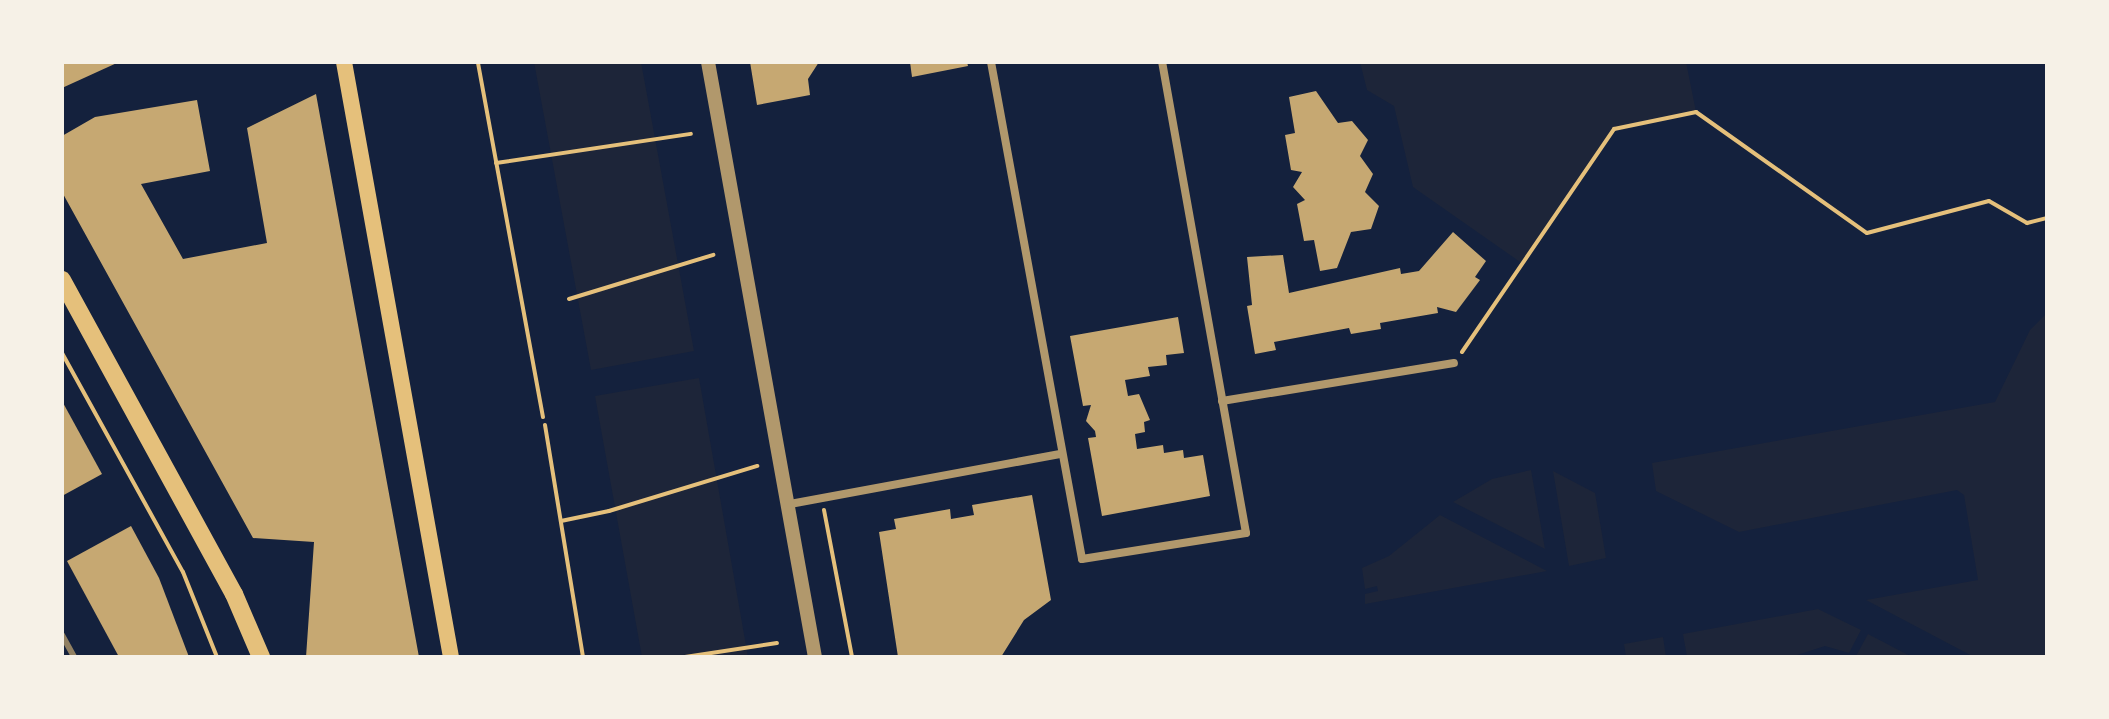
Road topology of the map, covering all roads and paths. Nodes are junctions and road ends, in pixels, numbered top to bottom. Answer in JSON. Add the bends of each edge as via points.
{"nodes":[{"id":1,"x":344,"y":62,"type":"edge"},
{"id":2,"x":708,"y":62,"type":"edge"},
{"id":3,"x":991,"y":62,"type":"edge"},
{"id":4,"x":1162,"y":62,"type":"edge"},
{"id":5,"x":478,"y":63,"type":"edge"},
{"id":6,"x":691,"y":134,"type":"dead end"},
{"id":7,"x":496,"y":163,"type":"junction"},
{"id":8,"x":2047,"y":218,"type":"edge"},
{"id":9,"x":713,"y":255,"type":"dead end"},
{"id":10,"x":62,"y":280,"type":"edge"},
{"id":11,"x":569,"y":299,"type":"dead end"},
{"id":12,"x":62,"y":353,"type":"edge"},
{"id":13,"x":1454,"y":363,"type":"joint"},
{"id":14,"x":1222,"y":401,"type":"junction"},
{"id":15,"x":543,"y":417,"type":"dead end"},
{"id":16,"x":545,"y":425,"type":"dead end"},
{"id":17,"x":1061,"y":454,"type":"junction"},
{"id":18,"x":757,"y":466,"type":"dead end"},
{"id":19,"x":790,"y":504,"type":"junction"},
{"id":20,"x":824,"y":510,"type":"dead end"},
{"id":21,"x":561,"y":521,"type":"junction"},
{"id":22,"x":777,"y":643,"type":"dead end"},
{"id":23,"x":217,"y":657,"type":"edge"},
{"id":24,"x":261,"y":657,"type":"edge"},
{"id":25,"x":451,"y":657,"type":"edge"},
{"id":26,"x":583,"y":657,"type":"edge"},
{"id":27,"x":685,"y":657,"type":"edge"},
{"id":28,"x":815,"y":657,"type":"edge"},
{"id":29,"x":852,"y":657,"type":"edge"}],
"edges":[{"from":1,"to":25,"type":"main road"},
{"from":2,"to":19,"type":"street"},
{"from":3,"to":17,"type":"street"},
{"from":4,"to":14,"type":"street"},
{"from":5,"to":7,"type":"path"},
{"from":6,"to":7,"type":"path"},
{"from":7,"to":15,"type":"path"},
{"from":8,"to":13,"type":"path","via":[[2027,223],[1989,201],[1867,233],[1696,112],[1614,129]]},
{"from":9,"to":11,"type":"path"},
{"from":10,"to":24,"type":"main road","via":[[234,594]]},
{"from":12,"to":23,"type":"path","via":[[183,572]]},
{"from":13,"to":14,"type":"street"},
{"from":14,"to":17,"type":"street","via":[[1246,533],[1082,559]]},
{"from":16,"to":21,"type":"path"},
{"from":17,"to":19,"type":"street"},
{"from":18,"to":21,"type":"path"},
{"from":19,"to":28,"type":"street"},
{"from":20,"to":29,"type":"path"},
{"from":21,"to":26,"type":"path"},
{"from":22,"to":27,"type":"path"}]}
